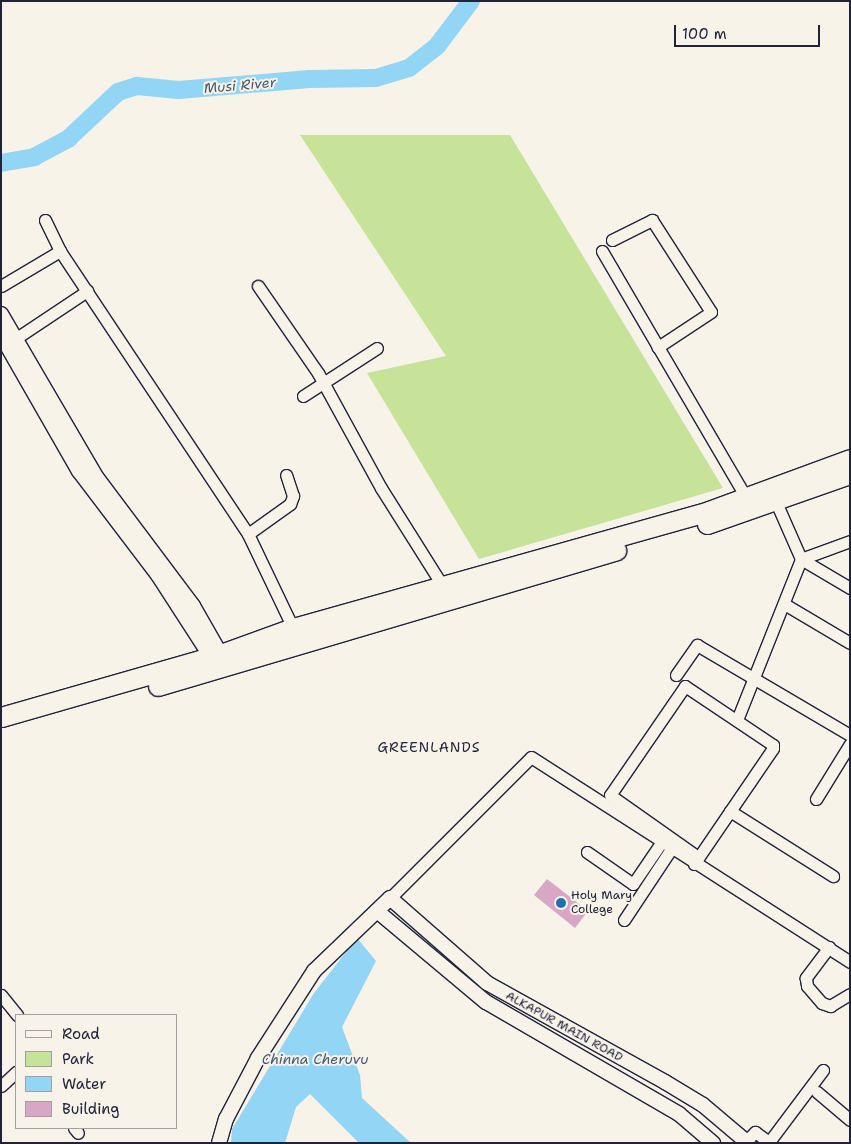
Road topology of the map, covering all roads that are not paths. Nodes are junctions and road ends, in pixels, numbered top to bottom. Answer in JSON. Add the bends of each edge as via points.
{"nodes":[{"id":1,"x":45,"y":220,"type":"dead end"},
{"id":2,"x":612,"y":240,"type":"dead end"},
{"id":3,"x":60,"y":251,"type":"junction"},
{"id":4,"x":602,"y":251,"type":"dead end"},
{"id":5,"x":1,"y":286,"type":"edge"},
{"id":6,"x":258,"y":286,"type":"dead end"},
{"id":7,"x":87,"y":291,"type":"junction"},
{"id":8,"x":1,"y":314,"type":"edge"},
{"id":9,"x":1,"y":335,"type":"edge"},
{"id":10,"x":15,"y":339,"type":"junction"},
{"id":11,"x":658,"y":347,"type":"junction"},
{"id":12,"x":376,"y":348,"type":"dead end"},
{"id":13,"x":323,"y":383,"type":"junction"},
{"id":14,"x":39,"y":390,"type":"junction"},
{"id":15,"x":303,"y":396,"type":"dead end"},
{"id":16,"x":850,"y":459,"type":"edge"},
{"id":17,"x":850,"y":474,"type":"edge"},
{"id":18,"x":286,"y":475,"type":"dead end"},
{"id":19,"x":746,"y":497,"type":"junction"},
{"id":20,"x":776,"y":502,"type":"junction"},
{"id":21,"x":248,"y":534,"type":"junction"},
{"id":22,"x":850,"y":541,"type":"edge"},
{"id":23,"x":801,"y":559,"type":"junction"},
{"id":24,"x":442,"y":585,"type":"junction"},
{"id":25,"x":850,"y":588,"type":"edge"},
{"id":26,"x":786,"y":605,"type":"junction"},
{"id":27,"x":294,"y":628,"type":"junction"},
{"id":28,"x":850,"y":643,"type":"edge"},
{"id":29,"x":219,"y":661,"type":"junction"},
{"id":30,"x":676,"y":676,"type":"dead end"},
{"id":31,"x":753,"y":676,"type":"junction"},
{"id":32,"x":1,"y":718,"type":"edge"},
{"id":33,"x":737,"y":720,"type":"junction"},
{"id":34,"x":1,"y":730,"type":"edge"},
{"id":35,"x":850,"y":735,"type":"edge"},
{"id":36,"x":850,"y":744,"type":"edge"},
{"id":37,"x":816,"y":799,"type":"dead end"},
{"id":38,"x":730,"y":811,"type":"junction"},
{"id":39,"x":666,"y":846,"type":"junction"},
{"id":40,"x":587,"y":852,"type":"dead end"},
{"id":41,"x":696,"y":860,"type":"junction"},
{"id":42,"x":833,"y":876,"type":"dead end"},
{"id":43,"x":390,"y":898,"type":"junction"},
{"id":44,"x":377,"y":911,"type":"junction"},
{"id":45,"x":624,"y":920,"type":"dead end"},
{"id":46,"x":829,"y":947,"type":"junction"},
{"id":47,"x":850,"y":962,"type":"edge"},
{"id":48,"x":850,"y":994,"type":"edge"},
{"id":49,"x":1,"y":996,"type":"edge"},
{"id":50,"x":16,"y":1014,"type":"edge"},
{"id":51,"x":823,"y":1070,"type":"dead end"},
{"id":52,"x":15,"y":1073,"type":"edge"},
{"id":53,"x":3,"y":1080,"type":"edge"},
{"id":54,"x":817,"y":1092,"type":"dead end"},
{"id":55,"x":693,"y":1099,"type":"junction"},
{"id":56,"x":682,"y":1116,"type":"junction"},
{"id":57,"x":850,"y":1120,"type":"edge"},
{"id":58,"x":747,"y":1142,"type":"edge"},
{"id":59,"x":218,"y":1143,"type":"edge"},
{"id":60,"x":713,"y":1143,"type":"edge"}],
"edges":[{"from":1,"to":3,"type":"street"},
{"from":2,"to":11,"type":"street","via":[[652,220],[711,312]]},
{"from":3,"to":5,"type":"street"},
{"from":3,"to":7,"type":"street"},
{"from":4,"to":11,"type":"street"},
{"from":6,"to":13,"type":"street"},
{"from":7,"to":10,"type":"street"},
{"from":7,"to":21,"type":"street"},
{"from":8,"to":10,"type":"street"},
{"from":9,"to":14,"type":"street"},
{"from":10,"to":14,"type":"street"},
{"from":11,"to":19,"type":"street"},
{"from":12,"to":13,"type":"street"},
{"from":13,"to":15,"type":"street"},
{"from":13,"to":24,"type":"street","via":[[381,488]]},
{"from":14,"to":29,"type":"street","via":[[94,483],[183,602]]},
{"from":16,"to":19,"type":"main road"},
{"from":17,"to":20,"type":"main road"},
{"from":18,"to":21,"type":"street","via":[[293,496],[290,504]]},
{"from":19,"to":24,"type":"main road"},
{"from":20,"to":23,"type":"street"},
{"from":20,"to":29,"type":"main road"},
{"from":21,"to":27,"type":"street"},
{"from":22,"to":23,"type":"street"},
{"from":23,"to":25,"type":"street"},
{"from":23,"to":26,"type":"street"},
{"from":24,"to":27,"type":"main road"},
{"from":26,"to":28,"type":"street"},
{"from":26,"to":31,"type":"street"},
{"from":27,"to":29,"type":"main road"},
{"from":29,"to":32,"type":"main road"},
{"from":29,"to":34,"type":"main road"},
{"from":30,"to":31,"type":"street","via":[[697,645]]},
{"from":31,"to":33,"type":"street"},
{"from":31,"to":35,"type":"street"},
{"from":33,"to":38,"type":"street","via":[[773,745]]},
{"from":33,"to":41,"type":"street","via":[[689,688],[681,688],[610,795]]},
{"from":36,"to":37,"type":"street"},
{"from":38,"to":41,"type":"street"},
{"from":38,"to":42,"type":"street"},
{"from":39,"to":40,"type":"street","via":[[633,884]]},
{"from":39,"to":41,"type":"street"},
{"from":39,"to":43,"type":"street","via":[[530,757]]},
{"from":39,"to":45,"type":"street"},
{"from":41,"to":46,"type":"street"},
{"from":43,"to":44,"type":"street"},
{"from":43,"to":55,"type":"street","name":"ALKAPUR MAIN ROAD","via":[[487,983]]},
{"from":44,"to":56,"type":"street","name":"ALKAPUR MAIN ROAD","via":[[486,1002]]},
{"from":44,"to":59,"type":"street","via":[[331,952],[289,1006],[226,1119]]},
{"from":46,"to":47,"type":"street"},
{"from":46,"to":48,"type":"street","via":[[806,978],[807,986],[822,1003],[830,1006]]},
{"from":49,"to":50,"type":"street"},
{"from":51,"to":58,"type":"street","via":[[769,1142],[755,1132]]},
{"from":52,"to":53,"type":"street"},
{"from":54,"to":57,"type":"street"},
{"from":55,"to":56,"type":"street"},
{"from":55,"to":58,"type":"street","name":"ALKAPUR MAIN ROAD"},
{"from":56,"to":60,"type":"street","name":"ALKAPUR MAIN ROAD"}]}
